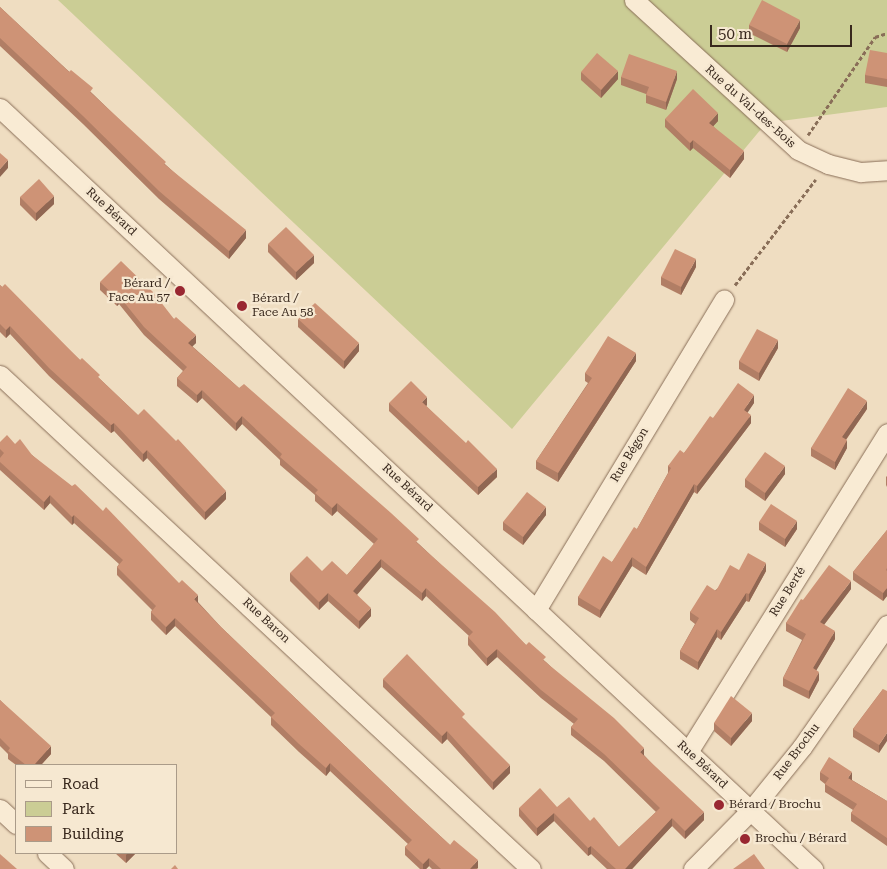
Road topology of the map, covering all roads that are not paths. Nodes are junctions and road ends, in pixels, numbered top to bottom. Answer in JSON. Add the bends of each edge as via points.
{"nodes":[{"id":1,"x":634,"y":0,"type":"edge"},
{"id":2,"x":0,"y":108,"type":"edge"},
{"id":3,"x":887,"y":170,"type":"edge"},
{"id":4,"x":724,"y":300,"type":"road end"},
{"id":5,"x":0,"y":375,"type":"edge"},
{"id":6,"x":887,"y":433,"type":"edge"},
{"id":7,"x":536,"y":610,"type":"junction"},
{"id":8,"x":887,"y":625,"type":"edge"},
{"id":9,"x":688,"y":752,"type":"junction"},
{"id":10,"x":0,"y":809,"type":"edge"},
{"id":11,"x":751,"y":810,"type":"junction"},
{"id":12,"x":15,"y":823,"type":"edge"},
{"id":13,"x":48,"y":854,"type":"edge"},
{"id":14,"x":64,"y":869,"type":"edge"},
{"id":15,"x":531,"y":869,"type":"edge"},
{"id":16,"x":693,"y":869,"type":"edge"},
{"id":17,"x":813,"y":869,"type":"edge"}],
"edges":[{"from":1,"to":3,"type":"street","name":"Rue du Val-des-Bois","via":[[798,150],[828,164],[861,172]]},
{"from":2,"to":7,"type":"street","name":"Rue Bérard"},
{"from":4,"to":7,"type":"street","name":"Rue Bégon"},
{"from":5,"to":15,"type":"street","name":"Rue Baron"},
{"from":6,"to":9,"type":"street","name":"Rue Berté"},
{"from":7,"to":9,"type":"street","name":"Rue Bérard"},
{"from":8,"to":11,"type":"street","name":"Rue Brochu","via":[[802,747]]},
{"from":9,"to":11,"type":"street","name":"Rue Bérard"},
{"from":10,"to":12,"type":"street"},
{"from":11,"to":16,"type":"street","name":"Rue Brochu"},
{"from":11,"to":17,"type":"street","name":"Rue Bérard"},
{"from":13,"to":14,"type":"street"}]}
